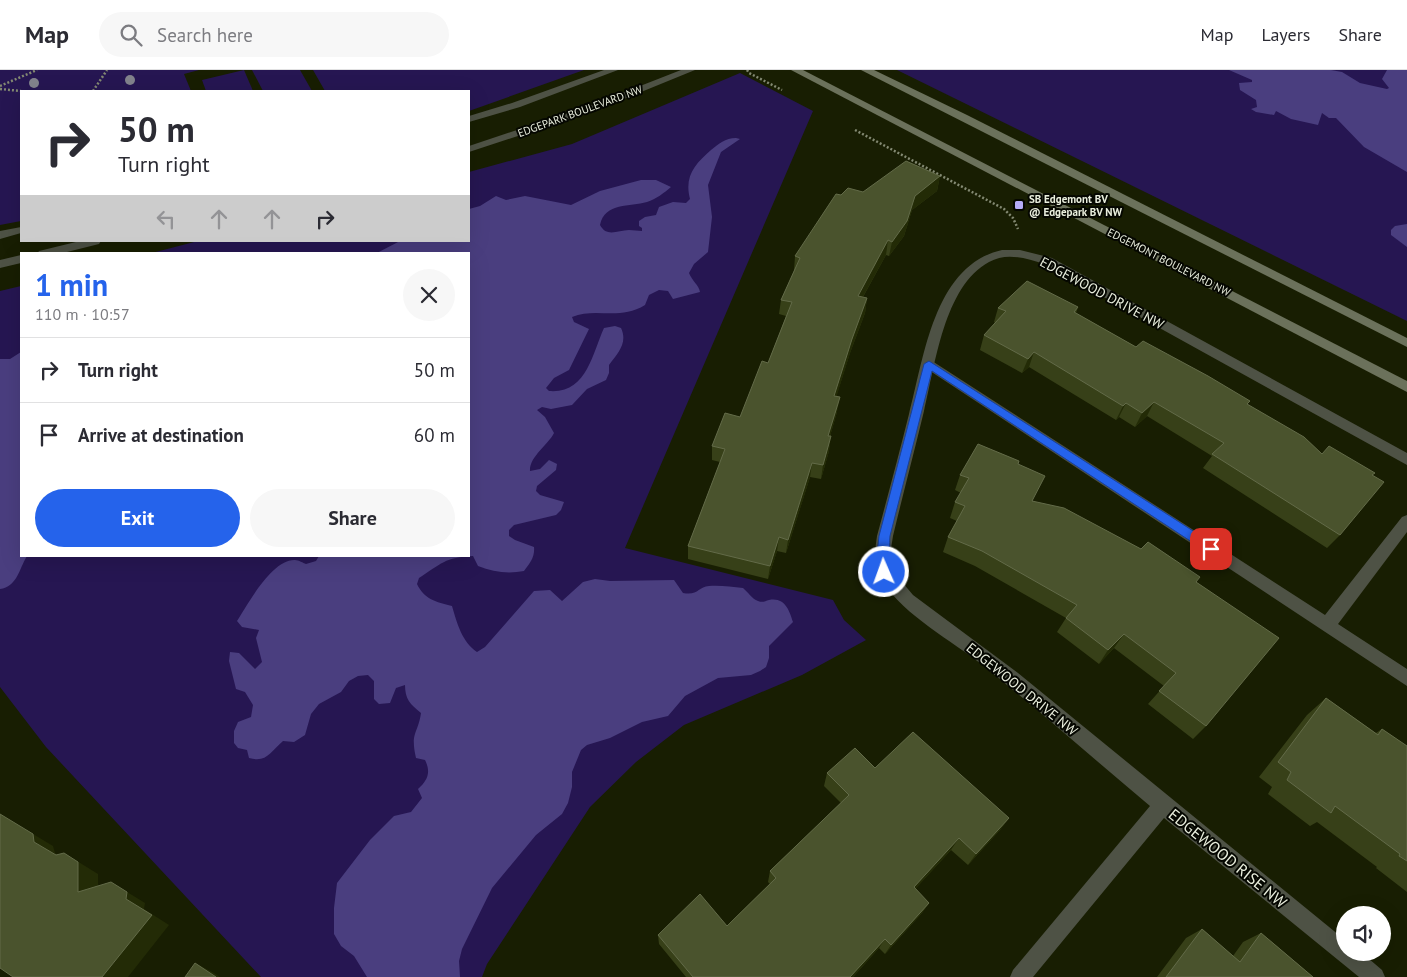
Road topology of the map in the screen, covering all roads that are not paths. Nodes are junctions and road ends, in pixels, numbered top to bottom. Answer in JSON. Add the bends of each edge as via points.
{"nodes":[{"id":1,"x":613,"y":70,"type":"edge"},
{"id":2,"x":690,"y":70,"type":"edge"},
{"id":3,"x":796,"y":70,"type":"edge"},
{"id":4,"x":866,"y":70,"type":"edge"},
{"id":5,"x":470,"y":119,"type":"edge"},
{"id":6,"x":470,"y":149,"type":"edge"},
{"id":7,"x":20,"y":230,"type":"edge"},
{"id":8,"x":0,"y":236,"type":"edge"},
{"id":9,"x":90,"y":242,"type":"edge"},
{"id":10,"x":51,"y":252,"type":"edge"},
{"id":11,"x":20,"y":259,"type":"edge"},
{"id":12,"x":0,"y":264,"type":"edge"},
{"id":13,"x":1407,"y":343,"type":"edge"},
{"id":14,"x":929,"y":364,"type":"junction"},
{"id":15,"x":1407,"y":387,"type":"edge"},
{"id":16,"x":1407,"y":460,"type":"edge"},
{"id":17,"x":1407,"y":521,"type":"edge"},
{"id":18,"x":1327,"y":625,"type":"junction"},
{"id":19,"x":1407,"y":678,"type":"edge"},
{"id":20,"x":1162,"y":805,"type":"junction"},
{"id":21,"x":1020,"y":977,"type":"edge"},
{"id":22,"x":1374,"y":977,"type":"edge"}],
"edges":[{"from":1,"to":5,"type":"street"},
{"from":2,"to":6,"type":"street","name":"EDGEPARK BOULEVARD NW","via":[[584,111]]},
{"from":3,"to":15,"type":"main road","name":"EDGEMONT BOULEVARD NW"},
{"from":4,"to":13,"type":"main road"},
{"from":7,"to":8,"type":"street"},
{"from":9,"to":10,"type":"street"},
{"from":11,"to":12,"type":"street"},
{"from":14,"to":16,"type":"street","name":"EDGEWOOD DRIVE NW","via":[[939,323],[962,281],[977,264],[1002,253],[1015,252],[1048,262]]},
{"from":14,"to":18,"type":"street"},
{"from":14,"to":20,"type":"street","name":"EDGEWOOD DRIVE NW","via":[[885,536],[884,572],[921,611],[989,660]]},
{"from":17,"to":18,"type":"street"},
{"from":18,"to":19,"type":"street"},
{"from":20,"to":21,"type":"street","name":"EDGEWOOD RISE NW"},
{"from":20,"to":22,"type":"street","name":"EDGEWOOD RISE NW"}]}
